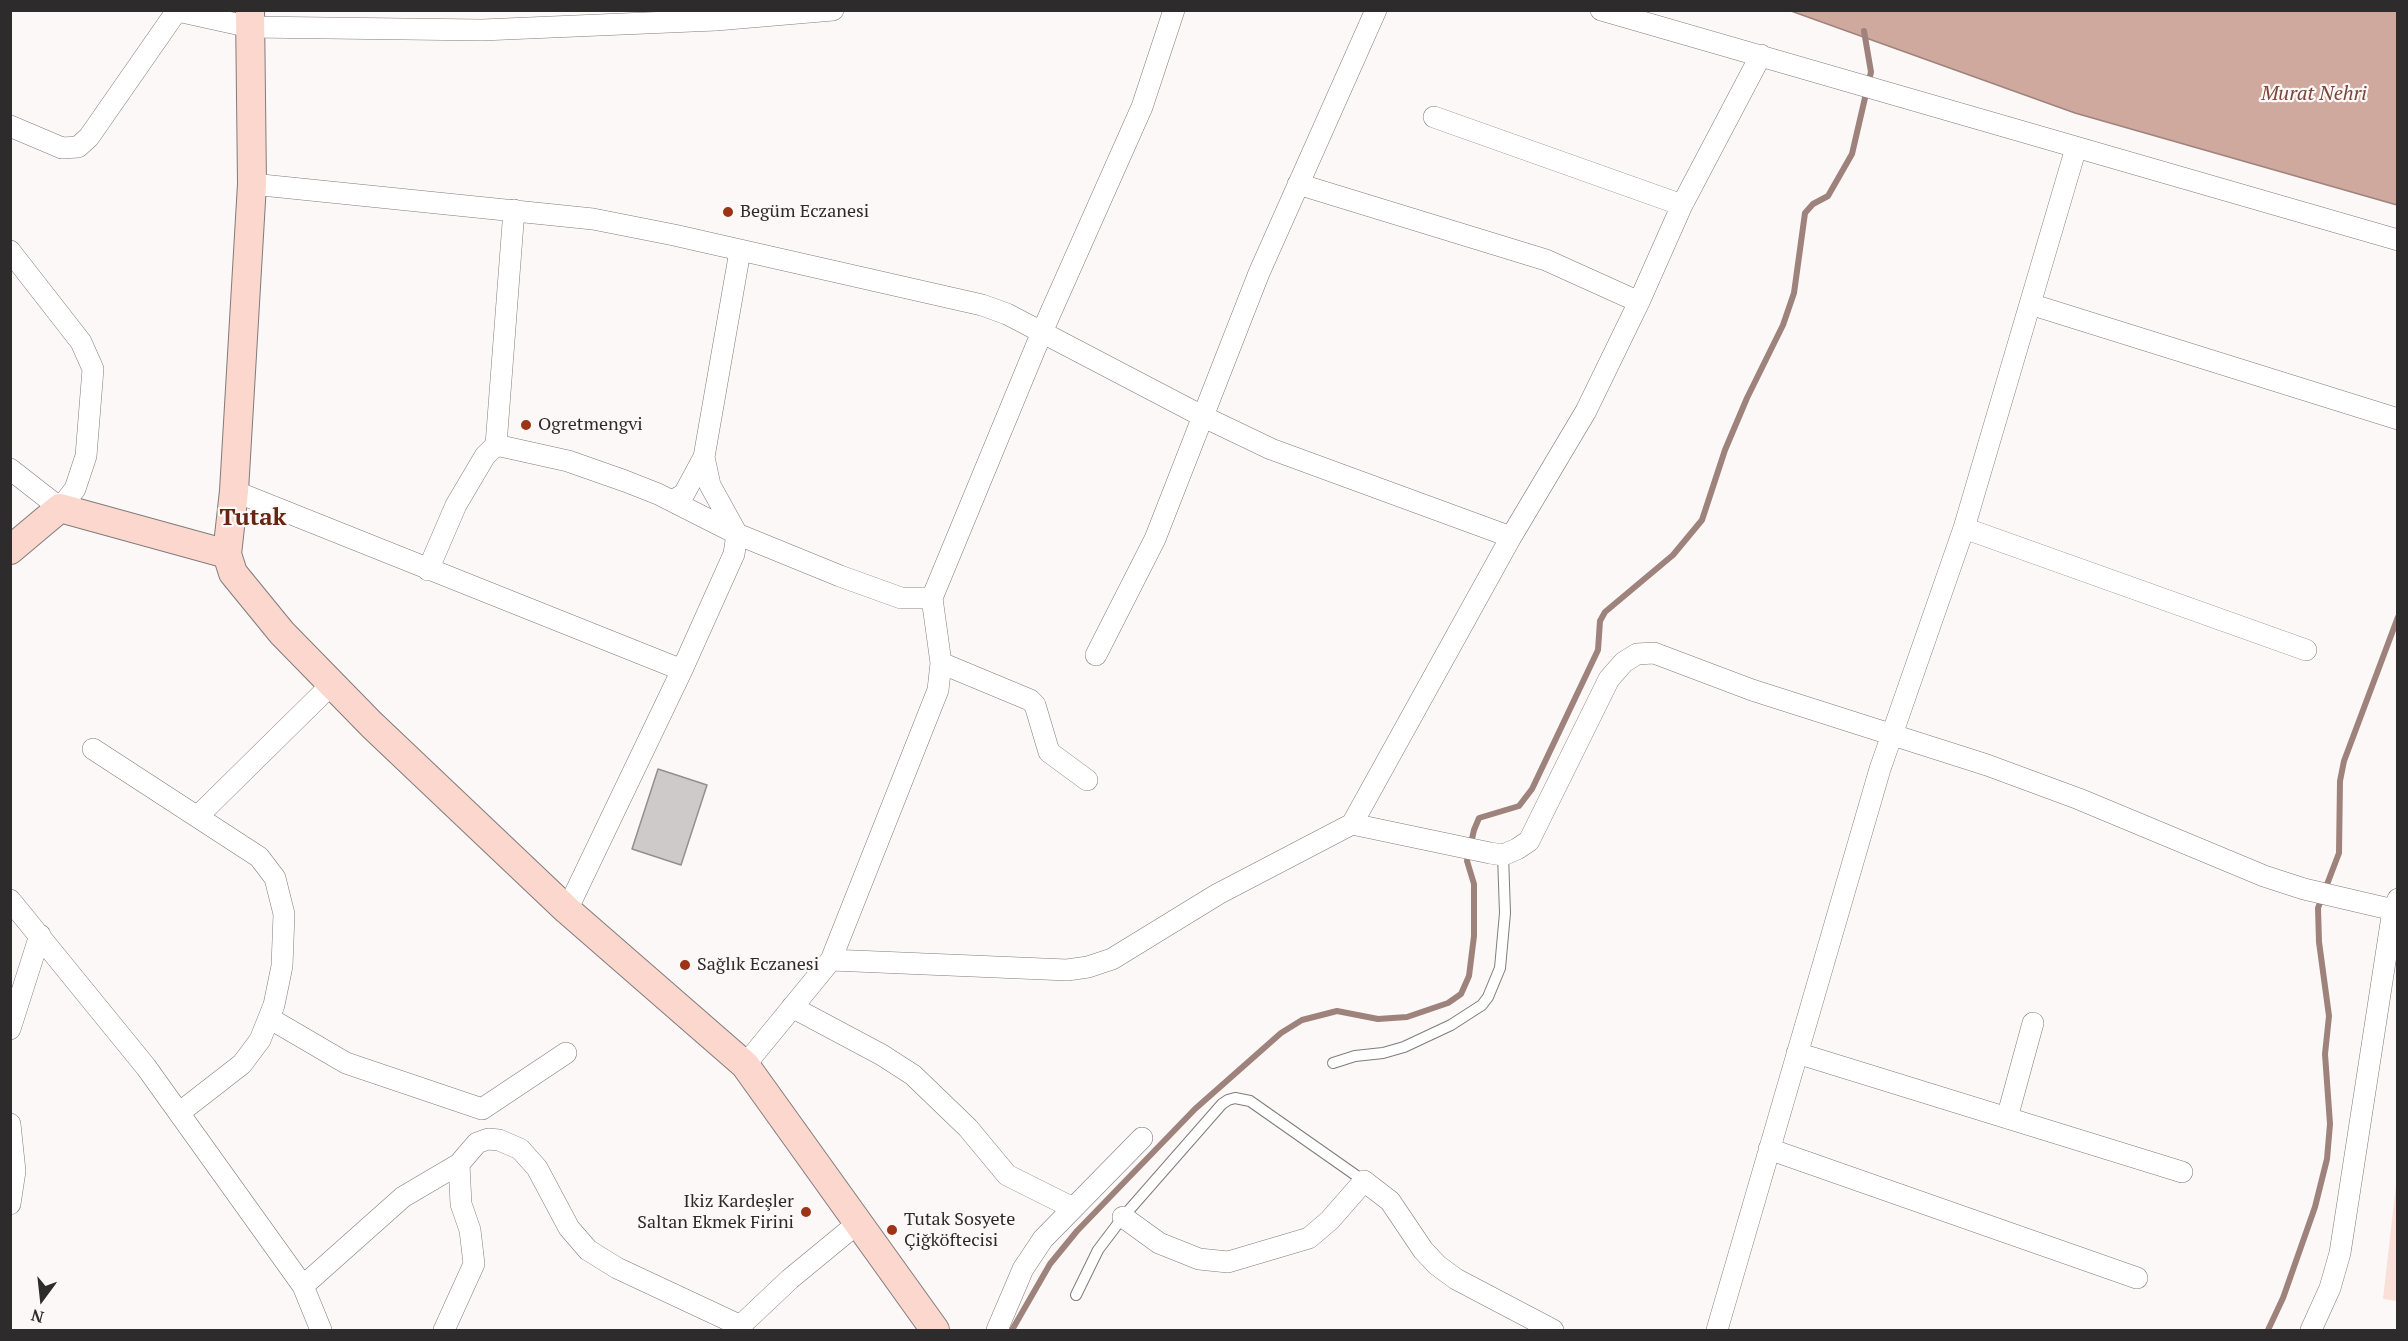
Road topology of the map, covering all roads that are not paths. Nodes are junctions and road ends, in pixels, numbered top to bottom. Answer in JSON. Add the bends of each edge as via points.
{"nodes":[{"id":1,"x":833,"y":10,"type":"edge"},
{"id":2,"x":1174,"y":10,"type":"edge"},
{"id":3,"x":1376,"y":10,"type":"edge"},
{"id":4,"x":1601,"y":10,"type":"edge"},
{"id":5,"x":174,"y":11,"type":"edge"},
{"id":6,"x":250,"y":19,"type":"edge"},
{"id":7,"x":1761,"y":55,"type":"junction"},
{"id":8,"x":1434,"y":117,"type":"dead end"},
{"id":9,"x":10,"y":126,"type":"edge"},
{"id":10,"x":2076,"y":148,"type":"junction"},
{"id":11,"x":252,"y":184,"type":"junction"},
{"id":12,"x":1298,"y":184,"type":"junction"},
{"id":13,"x":1682,"y":205,"type":"junction"},
{"id":14,"x":514,"y":210,"type":"junction"},
{"id":15,"x":2397,"y":240,"type":"edge"},
{"id":16,"x":740,"y":250,"type":"junction"},
{"id":17,"x":10,"y":251,"type":"edge"},
{"id":18,"x":1639,"y":302,"type":"junction"},
{"id":19,"x":2030,"y":304,"type":"junction"},
{"id":20,"x":1042,"y":332,"type":"junction"},
{"id":21,"x":1202,"y":416,"type":"junction"},
{"id":22,"x":2397,"y":419,"type":"edge"},
{"id":23,"x":496,"y":445,"type":"junction"},
{"id":24,"x":704,"y":457,"type":"junction"},
{"id":25,"x":10,"y":469,"type":"edge"},
{"id":26,"x":234,"y":491,"type":"junction"},
{"id":27,"x":672,"y":501,"type":"junction"},
{"id":28,"x":60,"y":508,"type":"junction"},
{"id":29,"x":1964,"y":528,"type":"junction"},
{"id":30,"x":737,"y":534,"type":"junction"},
{"id":31,"x":1511,"y":537,"type":"junction"},
{"id":32,"x":10,"y":549,"type":"edge"},
{"id":33,"x":227,"y":554,"type":"junction"},
{"id":34,"x":428,"y":570,"type":"junction"},
{"id":35,"x":932,"y":598,"type":"junction"},
{"id":36,"x":2306,"y":650,"type":"dead end"},
{"id":37,"x":1096,"y":655,"type":"dead end"},
{"id":38,"x":941,"y":663,"type":"junction"},
{"id":39,"x":682,"y":670,"type":"junction"},
{"id":40,"x":331,"y":685,"type":"junction"},
{"id":41,"x":1892,"y":735,"type":"junction"},
{"id":42,"x":93,"y":749,"type":"dead end"},
{"id":43,"x":1087,"y":780,"type":"dead end"},
{"id":44,"x":198,"y":816,"type":"junction"},
{"id":45,"x":1352,"y":824,"type":"junction"},
{"id":46,"x":1496,"y":854,"type":"junction"},
{"id":47,"x":10,"y":900,"type":"edge"},
{"id":48,"x":2396,"y":907,"type":"edge"},
{"id":49,"x":567,"y":910,"type":"junction"},
{"id":50,"x":40,"y":935,"type":"junction"},
{"id":51,"x":831,"y":960,"type":"junction"},
{"id":52,"x":792,"y":1007,"type":"junction"},
{"id":53,"x":269,"y":1018,"type":"junction"},
{"id":54,"x":2033,"y":1023,"type":"dead end"},
{"id":55,"x":10,"y":1029,"type":"edge"},
{"id":56,"x":566,"y":1053,"type":"dead end"},
{"id":57,"x":1797,"y":1053,"type":"junction"},
{"id":58,"x":1333,"y":1063,"type":"dead end"},
{"id":59,"x":745,"y":1065,"type":"junction"},
{"id":60,"x":482,"y":1109,"type":"junction"},
{"id":61,"x":179,"y":1113,"type":"junction"},
{"id":62,"x":2007,"y":1118,"type":"junction"},
{"id":63,"x":10,"y":1124,"type":"edge"},
{"id":64,"x":1142,"y":1138,"type":"dead end"},
{"id":65,"x":488,"y":1139,"type":"junction"},
{"id":66,"x":1769,"y":1149,"type":"junction"},
{"id":67,"x":459,"y":1164,"type":"junction"},
{"id":68,"x":2182,"y":1172,"type":"dead end"},
{"id":69,"x":1364,"y":1181,"type":"junction"},
{"id":70,"x":10,"y":1204,"type":"edge"},
{"id":71,"x":1071,"y":1208,"type":"junction"},
{"id":72,"x":1123,"y":1217,"type":"junction"},
{"id":73,"x":858,"y":1223,"type":"junction"},
{"id":74,"x":2137,"y":1278,"type":"dead end"},
{"id":75,"x":303,"y":1286,"type":"junction"},
{"id":76,"x":1076,"y":1295,"type":"dead end"},
{"id":77,"x":738,"y":1328,"type":"edge"},
{"id":78,"x":321,"y":1330,"type":"edge"},
{"id":79,"x":444,"y":1330,"type":"edge"},
{"id":80,"x":935,"y":1330,"type":"edge"},
{"id":81,"x":997,"y":1330,"type":"edge"},
{"id":82,"x":1553,"y":1330,"type":"edge"},
{"id":83,"x":1717,"y":1330,"type":"edge"},
{"id":84,"x":2311,"y":1330,"type":"edge"}],
"edges":[{"from":1,"to":6,"type":"street","via":[[716,20],[482,30]]},
{"from":2,"to":20,"type":"street","via":[[1142,107]]},
{"from":3,"to":12,"type":"street"},
{"from":4,"to":7,"type":"street"},
{"from":5,"to":6,"type":"street"},
{"from":5,"to":9,"type":"street","via":[[89,137],[78,147],[62,148]]},
{"from":6,"to":11,"type":"main road"},
{"from":7,"to":10,"type":"street"},
{"from":7,"to":13,"type":"street"},
{"from":8,"to":13,"type":"street"},
{"from":10,"to":15,"type":"street"},
{"from":10,"to":19,"type":"street"},
{"from":11,"to":14,"type":"street"},
{"from":11,"to":26,"type":"main road"},
{"from":12,"to":18,"type":"street","via":[[1545,260]]},
{"from":12,"to":21,"type":"street"},
{"from":13,"to":18,"type":"street"},
{"from":14,"to":16,"type":"street","via":[[605,222]]},
{"from":14,"to":23,"type":"street"},
{"from":16,"to":20,"type":"street","via":[[982,305]]},
{"from":16,"to":24,"type":"street"},
{"from":17,"to":28,"type":"street","via":[[81,342],[93,369],[86,456],[75,489]]},
{"from":18,"to":31,"type":"street","via":[[1586,411]]},
{"from":19,"to":22,"type":"street"},
{"from":19,"to":29,"type":"street"},
{"from":20,"to":21,"type":"street"},
{"from":20,"to":35,"type":"street"},
{"from":21,"to":31,"type":"street","via":[[1271,449]]},
{"from":21,"to":37,"type":"street","via":[[1147,557]]},
{"from":23,"to":27,"type":"street","via":[[568,461]]},
{"from":23,"to":34,"type":"street","via":[[485,456],[456,505]]},
{"from":24,"to":27,"type":"street","via":[[684,494]]},
{"from":24,"to":30,"type":"street","via":[[710,485]]},
{"from":25,"to":28,"type":"street"},
{"from":26,"to":33,"type":"main road"},
{"from":26,"to":34,"type":"street"},
{"from":27,"to":30,"type":"street"},
{"from":28,"to":32,"type":"main road"},
{"from":28,"to":33,"type":"main road"},
{"from":29,"to":36,"type":"street"},
{"from":29,"to":41,"type":"street"},
{"from":30,"to":35,"type":"street","via":[[901,598]]},
{"from":30,"to":39,"type":"street","via":[[726,575]]},
{"from":31,"to":45,"type":"street"},
{"from":33,"to":40,"type":"main road","via":[[243,588]]},
{"from":34,"to":39,"type":"street"},
{"from":35,"to":38,"type":"street"},
{"from":38,"to":43,"type":"street","via":[[1030,700],[1049,752]]},
{"from":38,"to":51,"type":"street","via":[[938,690]]},
{"from":39,"to":49,"type":"street"},
{"from":40,"to":44,"type":"street"},
{"from":40,"to":49,"type":"main road"},
{"from":41,"to":46,"type":"street","via":[[1752,690],[1654,653],[1637,654],[1609,679],[1529,841]]},
{"from":41,"to":48,"type":"street","via":[[2079,798],[2235,865],[2304,889]]},
{"from":41,"to":57,"type":"street"},
{"from":42,"to":44,"type":"street"},
{"from":44,"to":53,"type":"street","via":[[259,857],[274,878],[284,914],[282,966]]},
{"from":45,"to":46,"type":"street"},
{"from":45,"to":51,"type":"street","via":[[1218,894],[1112,959],[1088,967],[1067,970]]},
{"from":46,"to":58,"type":"lane","via":[[1505,913],[1500,968],[1488,998],[1451,1024],[1404,1047]]},
{"from":47,"to":50,"type":"street"},
{"from":48,"to":84,"type":"street","via":[[2340,1253]]},
{"from":49,"to":59,"type":"main road"},
{"from":50,"to":55,"type":"street"},
{"from":50,"to":61,"type":"street"},
{"from":51,"to":52,"type":"street"},
{"from":52,"to":59,"type":"street"},
{"from":52,"to":71,"type":"street","via":[[913,1076],[968,1128],[1007,1175]]},
{"from":53,"to":60,"type":"street","via":[[346,1063]]},
{"from":53,"to":61,"type":"street","via":[[260,1040],[242,1064]]},
{"from":54,"to":62,"type":"street"},
{"from":56,"to":60,"type":"street"},
{"from":57,"to":62,"type":"street"},
{"from":57,"to":66,"type":"street"},
{"from":59,"to":73,"type":"main road"},
{"from":60,"to":65,"type":"street"},
{"from":61,"to":75,"type":"street"},
{"from":62,"to":68,"type":"street"},
{"from":63,"to":70,"type":"street","via":[[15,1171]]},
{"from":64,"to":71,"type":"street"},
{"from":65,"to":67,"type":"street","via":[[477,1143]]},
{"from":65,"to":77,"type":"street","via":[[520,1149],[537,1168],[568,1228],[588,1250]]},
{"from":66,"to":74,"type":"street"},
{"from":66,"to":83,"type":"street"},
{"from":67,"to":75,"type":"street","via":[[403,1197]]},
{"from":67,"to":79,"type":"street","via":[[461,1204],[470,1230],[474,1264]]},
{"from":69,"to":72,"type":"street","via":[[1309,1238],[1228,1262],[1199,1259],[1160,1243]]},
{"from":69,"to":72,"type":"lane","via":[[1250,1101],[1235,1098],[1222,1104]]},
{"from":69,"to":82,"type":"street","via":[[1390,1201],[1437,1265]]},
{"from":71,"to":81,"type":"street","via":[[1023,1269]]},
{"from":72,"to":76,"type":"lane","via":[[1098,1250]]},
{"from":73,"to":77,"type":"street"},
{"from":73,"to":80,"type":"main road"},
{"from":75,"to":78,"type":"street"}]}
